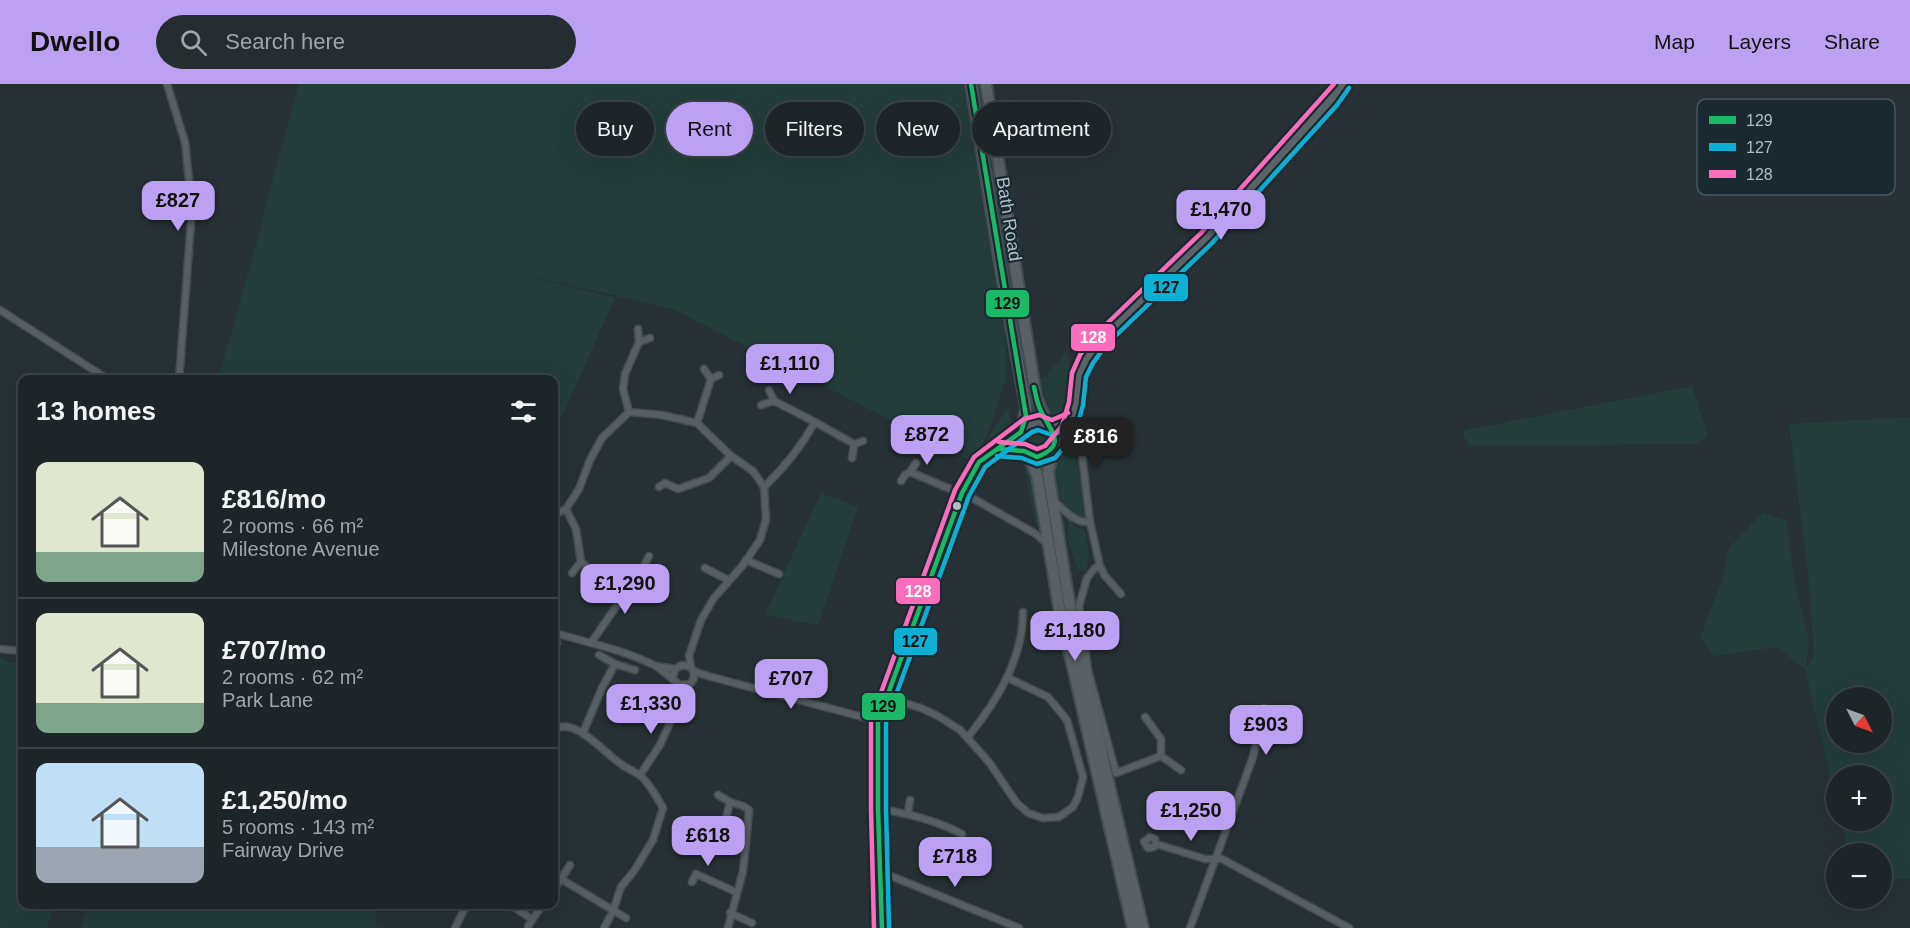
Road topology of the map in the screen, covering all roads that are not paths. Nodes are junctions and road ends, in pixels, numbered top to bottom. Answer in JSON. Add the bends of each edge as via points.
{"nodes":[{"id":1,"x":167,"y":84,"type":"edge"},
{"id":2,"x":971,"y":84,"type":"edge"},
{"id":3,"x":986,"y":84,"type":"edge"},
{"id":4,"x":1343,"y":84,"type":"edge"},
{"id":5,"x":0,"y":310,"type":"edge"},
{"id":6,"x":638,"y":329,"type":"dead end"},
{"id":7,"x":650,"y":338,"type":"dead end"},
{"id":8,"x":639,"y":342,"type":"junction"},
{"id":9,"x":704,"y":369,"type":"dead end"},
{"id":10,"x":101,"y":375,"type":"edge"},
{"id":11,"x":179,"y":375,"type":"edge"},
{"id":12,"x":719,"y":375,"type":"dead end"},
{"id":13,"x":711,"y":379,"type":"junction"},
{"id":14,"x":769,"y":390,"type":"dead end"},
{"id":15,"x":774,"y":401,"type":"junction"},
{"id":16,"x":761,"y":405,"type":"dead end"},
{"id":17,"x":630,"y":412,"type":"junction"},
{"id":18,"x":1071,"y":420,"type":"junction"},
{"id":19,"x":815,"y":422,"type":"junction"},
{"id":20,"x":697,"y":423,"type":"junction"},
{"id":21,"x":1049,"y":426,"type":"junction"},
{"id":22,"x":1022,"y":431,"type":"junction"},
{"id":23,"x":1066,"y":434,"type":"junction"},
{"id":24,"x":863,"y":441,"type":"dead end"},
{"id":25,"x":854,"y":444,"type":"junction"},
{"id":26,"x":1054,"y":445,"type":"junction"},
{"id":27,"x":998,"y":449,"type":"junction"},
{"id":28,"x":1027,"y":453,"type":"junction"},
{"id":29,"x":731,"y":456,"type":"junction"},
{"id":30,"x":852,"y":458,"type":"dead end"},
{"id":31,"x":916,"y":463,"type":"dead end"},
{"id":32,"x":910,"y":472,"type":"junction"},
{"id":33,"x":659,"y":477,"type":"dead end"},
{"id":34,"x":901,"y":481,"type":"dead end"},
{"id":35,"x":764,"y":487,"type":"junction"},
{"id":36,"x":962,"y":493,"type":"junction"},
{"id":37,"x":1052,"y":500,"type":"junction"},
{"id":38,"x":566,"y":509,"type":"junction"},
{"id":39,"x":558,"y":513,"type":"edge"},
{"id":40,"x":1090,"y":522,"type":"junction"},
{"id":41,"x":1047,"y":544,"type":"junction"},
{"id":42,"x":649,"y":556,"type":"dead end"},
{"id":43,"x":746,"y":560,"type":"junction"},
{"id":44,"x":581,"y":562,"type":"junction"},
{"id":45,"x":644,"y":566,"type":"junction"},
{"id":46,"x":1100,"y":566,"type":"junction"},
{"id":47,"x":705,"y":568,"type":"dead end"},
{"id":48,"x":589,"y":569,"type":"dead end"},
{"id":49,"x":653,"y":570,"type":"dead end"},
{"id":50,"x":572,"y":573,"type":"dead end"},
{"id":51,"x":771,"y":579,"type":"dead end"},
{"id":52,"x":728,"y":580,"type":"junction"},
{"id":53,"x":1121,"y":594,"type":"dead end"},
{"id":54,"x":1023,"y":612,"type":"dead end"},
{"id":55,"x":558,"y":634,"type":"edge"},
{"id":56,"x":591,"y":643,"type":"junction"},
{"id":57,"x":0,"y":649,"type":"edge"},
{"id":58,"x":18,"y":651,"type":"edge"},
{"id":59,"x":599,"y":655,"type":"dead end"},
{"id":60,"x":689,"y":656,"type":"junction"},
{"id":61,"x":615,"y":664,"type":"junction"},
{"id":62,"x":682,"y":664,"type":"junction"},
{"id":63,"x":656,"y":666,"type":"junction"},
{"id":64,"x":675,"y":669,"type":"junction"},
{"id":65,"x":692,"y":669,"type":"junction"},
{"id":66,"x":635,"y":670,"type":"dead end"},
{"id":67,"x":708,"y":676,"type":"junction"},
{"id":68,"x":1008,"y":678,"type":"junction"},
{"id":69,"x":675,"y":680,"type":"junction"},
{"id":70,"x":689,"y":683,"type":"junction"},
{"id":71,"x":888,"y":698,"type":"junction"},
{"id":72,"x":678,"y":702,"type":"junction"},
{"id":73,"x":1264,"y":708,"type":"dead end"},
{"id":74,"x":1145,"y":717,"type":"dead end"},
{"id":75,"x":878,"y":721,"type":"junction"},
{"id":76,"x":558,"y":726,"type":"edge"},
{"id":77,"x":583,"y":734,"type":"junction"},
{"id":78,"x":968,"y":737,"type":"junction"},
{"id":79,"x":1161,"y":756,"type":"junction"},
{"id":80,"x":1181,"y":770,"type":"dead end"},
{"id":81,"x":640,"y":776,"type":"junction"},
{"id":82,"x":718,"y":795,"type":"dead end"},
{"id":83,"x":910,"y":800,"type":"dead end"},
{"id":84,"x":730,"y":802,"type":"junction"},
{"id":85,"x":878,"y":808,"type":"junction"},
{"id":86,"x":908,"y":813,"type":"junction"},
{"id":87,"x":962,"y":834,"type":"dead end"},
{"id":88,"x":746,"y":843,"type":"junction"},
{"id":89,"x":1156,"y":844,"type":"dead end"},
{"id":90,"x":1215,"y":859,"type":"junction"},
{"id":91,"x":570,"y":865,"type":"dead end"},
{"id":92,"x":698,"y":866,"type":"dead end"},
{"id":93,"x":881,"y":872,"type":"junction"},
{"id":94,"x":696,"y":874,"type":"junction"},
{"id":95,"x":561,"y":879,"type":"junction"},
{"id":96,"x":692,"y":882,"type":"dead end"},
{"id":97,"x":558,"y":883,"type":"edge"},
{"id":98,"x":736,"y":892,"type":"junction"},
{"id":99,"x":464,"y":909,"type":"edge"},
{"id":100,"x":517,"y":909,"type":"edge"},
{"id":101,"x":539,"y":909,"type":"edge"},
{"id":102,"x":613,"y":911,"type":"junction"},
{"id":103,"x":730,"y":913,"type":"junction"},
{"id":104,"x":626,"y":918,"type":"dead end"},
{"id":105,"x":532,"y":919,"type":"junction"},
{"id":106,"x":1334,"y":921,"type":"junction"},
{"id":107,"x":752,"y":923,"type":"dead end"},
{"id":108,"x":528,"y":926,"type":"dead end"},
{"id":109,"x":455,"y":928,"type":"edge"},
{"id":110,"x":604,"y":928,"type":"edge"},
{"id":111,"x":728,"y":928,"type":"edge"},
{"id":112,"x":882,"y":928,"type":"edge"},
{"id":113,"x":1018,"y":928,"type":"edge"},
{"id":114,"x":1133,"y":928,"type":"edge"},
{"id":115,"x":1143,"y":928,"type":"edge"},
{"id":116,"x":1190,"y":928,"type":"edge"},
{"id":117,"x":1331,"y":928,"type":"edge"},
{"id":118,"x":1349,"y":928,"type":"edge"}],
"edges":[{"from":1,"to":11,"type":"street","via":[[185,142],[192,209]]},
{"from":2,"to":22,"type":"main road","name":"Bath Road","via":[[1026,406]]},
{"from":3,"to":21,"type":"main road","name":"Bath Road","via":[[1036,396]]},
{"from":4,"to":18,"type":"main road","via":[[1206,238],[1100,340],[1079,375]]},
{"from":5,"to":10,"type":"street"},
{"from":6,"to":8,"type":"street"},
{"from":7,"to":8,"type":"street"},
{"from":8,"to":17,"type":"street","via":[[623,388]]},
{"from":9,"to":13,"type":"street"},
{"from":12,"to":13,"type":"street"},
{"from":13,"to":20,"type":"street"},
{"from":14,"to":15,"type":"street"},
{"from":15,"to":16,"type":"street"},
{"from":15,"to":19,"type":"street"},
{"from":17,"to":20,"type":"street"},
{"from":17,"to":38,"type":"street","via":[[602,438]]},
{"from":18,"to":21,"type":"main road","via":[[1061,426]]},
{"from":18,"to":23,"type":"main road"},
{"from":19,"to":25,"type":"street"},
{"from":19,"to":35,"type":"street","via":[[785,468]]},
{"from":20,"to":29,"type":"street"},
{"from":21,"to":22,"type":"main road","via":[[1033,423]]},
{"from":21,"to":26,"type":"main road","name":"Bath Road","via":[[1055,435]]},
{"from":22,"to":27,"type":"main road"},
{"from":22,"to":28,"type":"main road","name":"Bath Road","via":[[1020,441]]},
{"from":23,"to":26,"type":"main road"},
{"from":23,"to":40,"type":"street","via":[[1076,441],[1082,455]]},
{"from":24,"to":25,"type":"street"},
{"from":25,"to":30,"type":"street"},
{"from":26,"to":28,"type":"main road","via":[[1043,456]]},
{"from":26,"to":37,"type":"main road","via":[[1048,473]]},
{"from":27,"to":28,"type":"main road"},
{"from":27,"to":36,"type":"main road","via":[[979,462]]},
{"from":28,"to":41,"type":"main road","name":"Bath Road","via":[[1036,476]]},
{"from":29,"to":33,"type":"street","via":[[709,478],[678,489],[662,485]]},
{"from":29,"to":35,"type":"street","via":[[753,471]]},
{"from":31,"to":32,"type":"street"},
{"from":32,"to":34,"type":"street"},
{"from":32,"to":36,"type":"street"},
{"from":35,"to":43,"type":"street","via":[[766,519],[760,540]]},
{"from":36,"to":41,"type":"street"},
{"from":36,"to":71,"type":"main road"},
{"from":37,"to":40,"type":"street","via":[[1075,518]]},
{"from":37,"to":115,"type":"main road","via":[[1071,614]]},
{"from":38,"to":39,"type":"street"},
{"from":38,"to":44,"type":"street","via":[[576,529]]},
{"from":40,"to":46,"type":"street"},
{"from":41,"to":114,"type":"main road","name":"Bath Road"},
{"from":42,"to":45,"type":"street"},
{"from":43,"to":51,"type":"street","via":[[777,573]]},
{"from":43,"to":52,"type":"street"},
{"from":44,"to":48,"type":"street"},
{"from":44,"to":50,"type":"street"},
{"from":45,"to":49,"type":"street"},
{"from":45,"to":56,"type":"street"},
{"from":46,"to":53,"type":"street"},
{"from":46,"to":79,"type":"street","via":[[1087,578],[1079,606],[1088,670],[1116,773]]},
{"from":47,"to":52,"type":"street"},
{"from":52,"to":60,"type":"street","via":[[701,620]]},
{"from":54,"to":68,"type":"street","via":[[1023,629]]},
{"from":55,"to":56,"type":"street"},
{"from":56,"to":63,"type":"street"},
{"from":57,"to":58,"type":"street"},
{"from":59,"to":61,"type":"street"},
{"from":60,"to":62,"type":"street"},
{"from":60,"to":65,"type":"street"},
{"from":61,"to":66,"type":"street"},
{"from":61,"to":77,"type":"street"},
{"from":62,"to":64,"type":"street"},
{"from":62,"to":65,"type":"street"},
{"from":63,"to":64,"type":"street"},
{"from":63,"to":69,"type":"street"},
{"from":64,"to":69,"type":"street"},
{"from":65,"to":67,"type":"street"},
{"from":65,"to":70,"type":"street","via":[[694,676]]},
{"from":67,"to":70,"type":"street"},
{"from":67,"to":75,"type":"street"},
{"from":68,"to":78,"type":"street"},
{"from":68,"to":78,"type":"street","via":[[1047,698],[1067,720],[1083,777],[1073,807],[1059,817],[1043,818],[1028,813]]},
{"from":69,"to":70,"type":"street"},
{"from":69,"to":72,"type":"street"},
{"from":70,"to":72,"type":"street"},
{"from":71,"to":75,"type":"main road"},
{"from":71,"to":78,"type":"street","via":[[930,712]]},
{"from":72,"to":81,"type":"street","via":[[660,745]]},
{"from":73,"to":90,"type":"street","via":[[1253,756]]},
{"from":74,"to":79,"type":"street","via":[[1161,739]]},
{"from":75,"to":85,"type":"main road"},
{"from":76,"to":77,"type":"street","via":[[568,726]]},
{"from":77,"to":81,"type":"street"},
{"from":79,"to":80,"type":"street"},
{"from":81,"to":102,"type":"street","via":[[663,808],[653,840],[621,887]]},
{"from":82,"to":84,"type":"street"},
{"from":83,"to":86,"type":"street"},
{"from":84,"to":88,"type":"street","via":[[748,810]]},
{"from":84,"to":88,"type":"street","via":[[723,831]]},
{"from":85,"to":86,"type":"street"},
{"from":85,"to":93,"type":"main road"},
{"from":86,"to":87,"type":"street","via":[[952,824]]},
{"from":88,"to":98,"type":"street"},
{"from":89,"to":90,"type":"street"},
{"from":90,"to":106,"type":"street"},
{"from":90,"to":116,"type":"street"},
{"from":91,"to":95,"type":"street"},
{"from":92,"to":94,"type":"street"},
{"from":93,"to":112,"type":"main road"},
{"from":93,"to":113,"type":"street"},
{"from":94,"to":96,"type":"street"},
{"from":94,"to":98,"type":"street"},
{"from":95,"to":97,"type":"street"},
{"from":95,"to":102,"type":"street"},
{"from":98,"to":103,"type":"street"},
{"from":99,"to":109,"type":"street"},
{"from":100,"to":105,"type":"street"},
{"from":101,"to":105,"type":"street"},
{"from":102,"to":104,"type":"street"},
{"from":102,"to":110,"type":"street"},
{"from":103,"to":107,"type":"street"},
{"from":103,"to":111,"type":"street"},
{"from":105,"to":108,"type":"street"},
{"from":106,"to":117,"type":"street"},
{"from":106,"to":118,"type":"street"}]}
